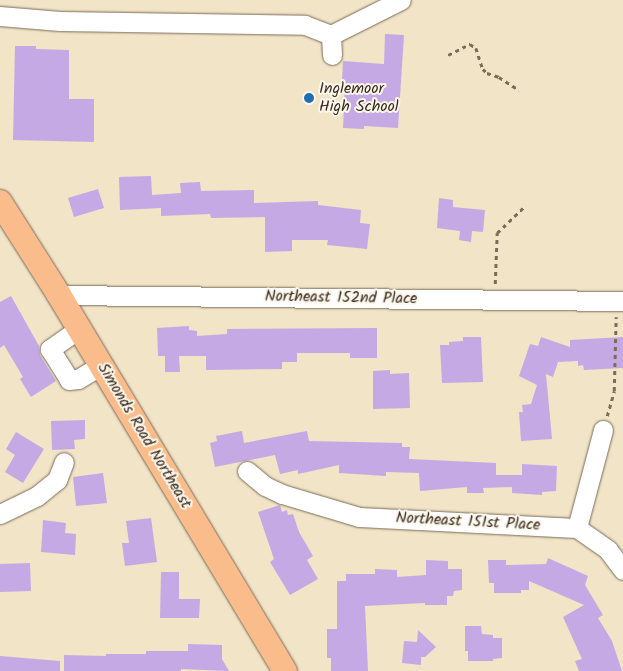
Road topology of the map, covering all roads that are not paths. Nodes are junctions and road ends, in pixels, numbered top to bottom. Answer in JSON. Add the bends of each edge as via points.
{"nodes":[{"id":1,"x":401,"y":0,"type":"edge"},
{"id":2,"x":383,"y":4,"type":"edge"},
{"id":3,"x":0,"y":16,"type":"edge"},
{"id":4,"x":331,"y":35,"type":"junction"},
{"id":5,"x":332,"y":55,"type":"dead end"},
{"id":6,"x":0,"y":202,"type":"edge"},
{"id":7,"x":59,"y":295,"type":"junction"},
{"id":8,"x":620,"y":301,"type":"edge"},
{"id":9,"x":80,"y":328,"type":"junction"},
{"id":10,"x":101,"y":365,"type":"junction"},
{"id":11,"x":603,"y":430,"type":"road end"},
{"id":12,"x":64,"y":462,"type":"dead end"},
{"id":13,"x":247,"y":471,"type":"dead end"},
{"id":14,"x":0,"y":514,"type":"edge"},
{"id":15,"x":577,"y":528,"type":"junction"},
{"id":16,"x":623,"y":570,"type":"edge"},
{"id":17,"x":285,"y":671,"type":"edge"}],
"edges":[{"from":1,"to":2,"type":"street"},
{"from":2,"to":4,"type":"street"},
{"from":3,"to":4,"type":"street","via":[[60,21],[305,25]]},
{"from":4,"to":5,"type":"street"},
{"from":6,"to":7,"type":"main road","name":"Simonds Road Northeast"},
{"from":7,"to":8,"type":"street","name":"Northeast 152nd Place"},
{"from":7,"to":9,"type":"main road","name":"Simonds Road Northeast"},
{"from":9,"to":10,"type":"main road","name":"Simonds Road Northeast"},
{"from":9,"to":10,"type":"street","via":[[50,349],[69,380],[78,379]]},
{"from":10,"to":17,"type":"main road","name":"Simonds Road Northeast"},
{"from":11,"to":15,"type":"street"},
{"from":12,"to":14,"type":"street","via":[[57,480],[37,496]]},
{"from":13,"to":15,"type":"street","name":"Northeast 151st Place","via":[[265,486],[282,494],[359,517]]},
{"from":15,"to":16,"type":"street","via":[[608,550]]}]}
